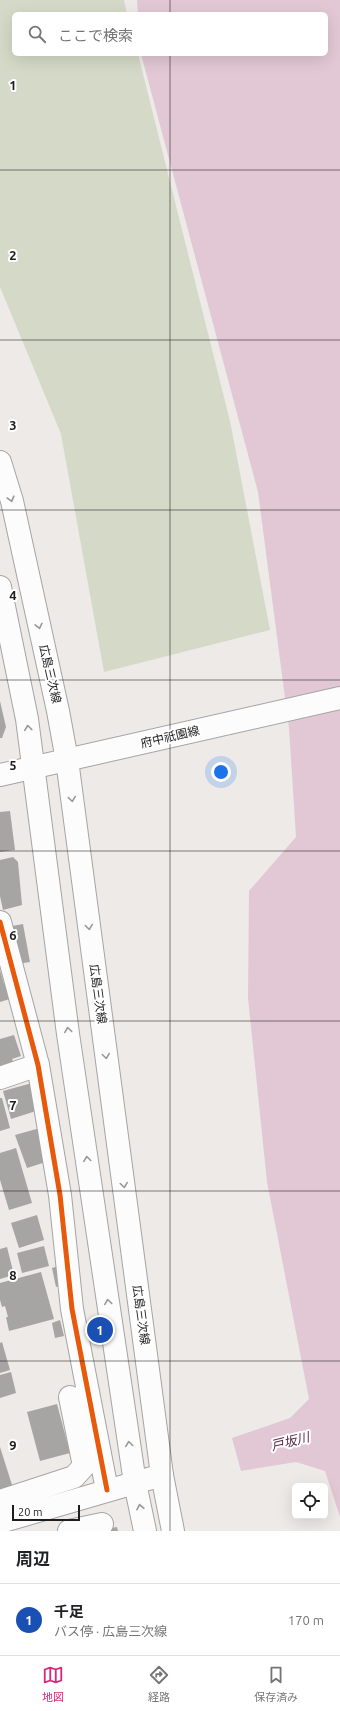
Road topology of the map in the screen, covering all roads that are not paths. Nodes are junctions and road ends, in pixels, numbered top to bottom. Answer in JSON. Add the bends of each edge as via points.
{"nodes":[{"id":1,"x":0,"y":462,"type":"edge"},
{"id":2,"x":0,"y":587,"type":"edge"},
{"id":3,"x":340,"y":698,"type":"edge"},
{"id":4,"x":67,"y":760,"type":"junction"},
{"id":5,"x":34,"y":766,"type":"junction"},
{"id":6,"x":0,"y":775,"type":"edge"},
{"id":7,"x":0,"y":924,"type":"edge"},
{"id":8,"x":38,"y":1065,"type":"junction"},
{"id":9,"x":0,"y":1078,"type":"edge"},
{"id":10,"x":70,"y":1397,"type":"dead end"},
{"id":11,"x":162,"y":1475,"type":"junction"},
{"id":12,"x":135,"y":1482,"type":"junction"},
{"id":13,"x":107,"y":1490,"type":"junction"},
{"id":14,"x":0,"y":1501,"type":"edge"},
{"id":15,"x":0,"y":1522,"type":"edge"},
{"id":16,"x":102,"y":1524,"type":"dead end"},
{"id":17,"x":69,"y":1531,"type":"edge"},
{"id":18,"x":145,"y":1531,"type":"edge"},
{"id":19,"x":173,"y":1531,"type":"edge"}],
"edges":[{"from":1,"to":4,"type":"main road","name":"広島三次線","one_way":true,"via":[[12,501]]},
{"from":5,"to":2,"type":"main road","one_way":true},
{"from":3,"to":4,"type":"main road","name":"府中祇園線"},
{"from":4,"to":5,"type":"main road","name":"府中祇園線"},
{"from":4,"to":11,"type":"main road","name":"広島三次線","one_way":true},
{"from":5,"to":6,"type":"main road","name":"府中祇園線"},
{"from":12,"to":5,"type":"main road","one_way":true,"via":[[68,1034]]},
{"from":7,"to":8,"type":"main road"},
{"from":8,"to":9,"type":"main road"},
{"from":8,"to":13,"type":"main road","via":[[60,1195],[72,1309]]},
{"from":10,"to":14,"type":"main road","via":[[84,1466],[74,1478]]},
{"from":11,"to":12,"type":"main road"},
{"from":11,"to":19,"type":"main road","name":"広島三次線"},
{"from":12,"to":13,"type":"main road"},
{"from":18,"to":12,"type":"main road","one_way":true},
{"from":13,"to":15,"type":"main road"},
{"from":16,"to":17,"type":"main road"}]}
